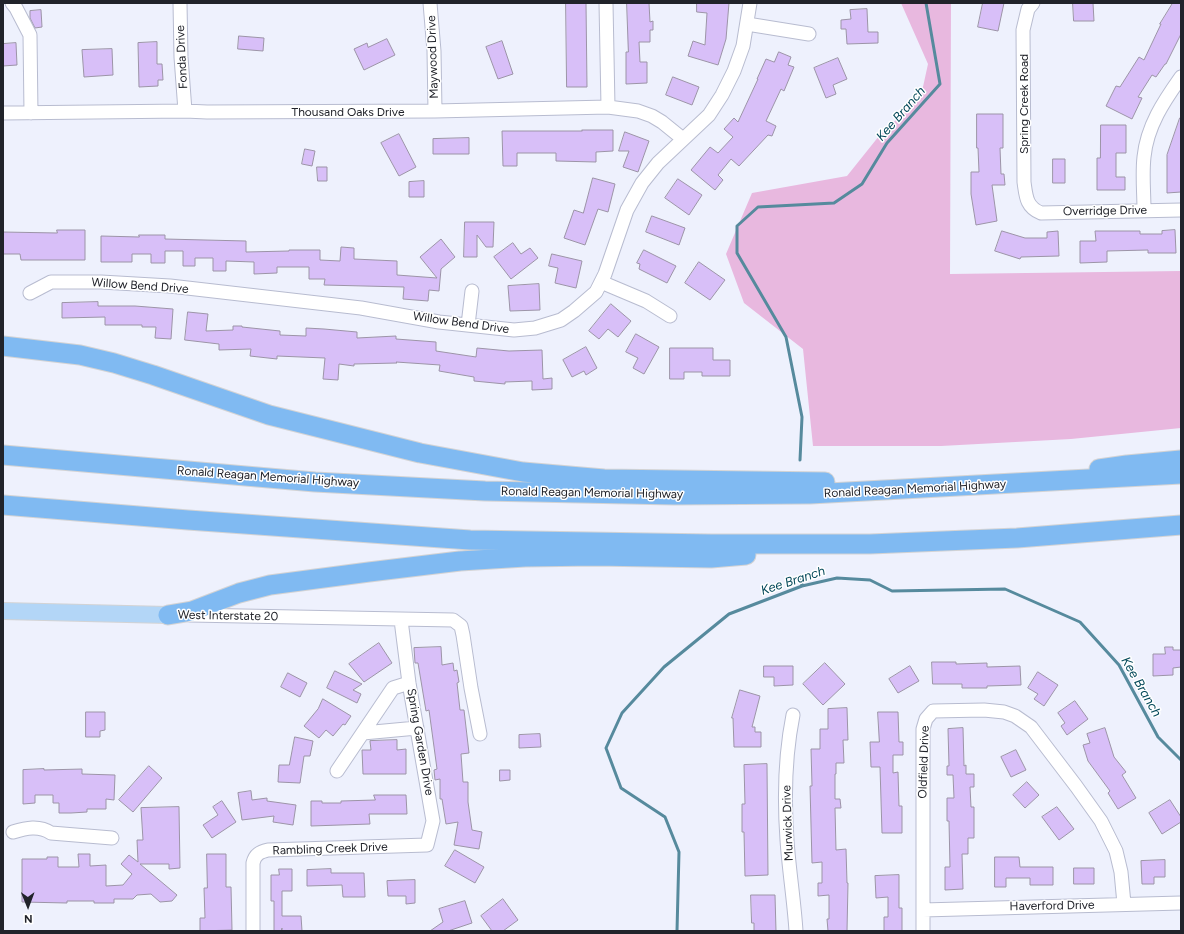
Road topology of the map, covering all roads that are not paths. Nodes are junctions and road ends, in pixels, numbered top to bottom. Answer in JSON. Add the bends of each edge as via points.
{"nodes":[{"id":1,"x":12,"y":3,"type":"edge"},
{"id":2,"x":180,"y":3,"type":"edge"},
{"id":3,"x":430,"y":3,"type":"edge"},
{"id":4,"x":606,"y":3,"type":"edge"},
{"id":5,"x":750,"y":3,"type":"edge"},
{"id":6,"x":1033,"y":3,"type":"edge"},
{"id":7,"x":747,"y":24,"type":"junction"},
{"id":8,"x":809,"y":34,"type":"dead end"},
{"id":9,"x":1181,"y":77,"type":"edge"},
{"id":10,"x":608,"y":107,"type":"junction"},
{"id":11,"x":185,"y":111,"type":"junction"},
{"id":12,"x":435,"y":111,"type":"junction"},
{"id":13,"x":3,"y":113,"type":"edge"},
{"id":14,"x":30,"y":113,"type":"junction"},
{"id":15,"x":683,"y":139,"type":"junction"},
{"id":16,"x":1031,"y":207,"type":"joint"},
{"id":17,"x":1144,"y":210,"type":"junction"},
{"id":18,"x":1181,"y":210,"type":"edge"},
{"id":19,"x":601,"y":282,"type":"junction"},
{"id":20,"x":472,"y":291,"type":"dead end"},
{"id":21,"x":30,"y":293,"type":"dead end"},
{"id":22,"x":670,"y":316,"type":"dead end"},
{"id":23,"x":468,"y":325,"type":"junction"},
{"id":24,"x":3,"y":346,"type":"edge"},
{"id":25,"x":3,"y":456,"type":"edge"},
{"id":26,"x":1181,"y":460,"type":"edge"},
{"id":27,"x":1181,"y":474,"type":"edge"},
{"id":28,"x":996,"y":485,"type":"junction"},
{"id":29,"x":948,"y":487,"type":"junction"},
{"id":30,"x":3,"y":505,"type":"edge"},
{"id":31,"x":1181,"y":525,"type":"edge"},
{"id":32,"x":870,"y":544,"type":"junction"},
{"id":33,"x":3,"y":611,"type":"edge"},
{"id":34,"x":168,"y":615,"type":"junction"},
{"id":35,"x":401,"y":620,"type":"junction"},
{"id":36,"x":410,"y":683,"type":"junction"},
{"id":37,"x":793,"y":715,"type":"dead end"},
{"id":38,"x":417,"y":728,"type":"junction"},
{"id":39,"x":363,"y":733,"type":"junction"},
{"id":40,"x":480,"y":734,"type":"dead end"},
{"id":41,"x":337,"y":771,"type":"dead end"},
{"id":42,"x":8,"y":831,"type":"edge"},
{"id":43,"x":112,"y":838,"type":"dead end"},
{"id":44,"x":408,"y":846,"type":"joint"},
{"id":45,"x":1181,"y":903,"type":"edge"},
{"id":46,"x":1124,"y":904,"type":"junction"},
{"id":47,"x":923,"y":910,"type":"junction"},
{"id":48,"x":253,"y":931,"type":"edge"},
{"id":49,"x":796,"y":931,"type":"edge"},
{"id":50,"x":923,"y":931,"type":"edge"}],
"edges":[{"from":1,"to":14,"type":"street","via":[[30,35]]},
{"from":2,"to":11,"type":"street","name":"Fonda Drive"},
{"from":3,"to":12,"type":"street","name":"Maywood Drive"},
{"from":4,"to":10,"type":"street"},
{"from":5,"to":7,"type":"street","name":"Willow Bend Drive"},
{"from":6,"to":16,"type":"street","name":"Spring Creek Road","via":[[1028,9],[1023,30],[1024,182]]},
{"from":7,"to":8,"type":"street"},
{"from":7,"to":15,"type":"street","name":"Willow Bend Drive","via":[[743,46],[722,94],[709,115]]},
{"from":9,"to":17,"type":"street","via":[[1161,107],[1150,130],[1144,157]]},
{"from":10,"to":12,"type":"street","name":"Thousand Oaks Drive"},
{"from":10,"to":15,"type":"street","name":"Thousand Oaks Drive","via":[[638,111],[652,116]]},
{"from":11,"to":12,"type":"street","name":"Thousand Oaks Drive"},
{"from":11,"to":14,"type":"street","name":"Thousand Oaks Drive"},
{"from":13,"to":14,"type":"street","name":"Thousand Oaks Drive"},
{"from":15,"to":19,"type":"street","name":"Willow Bend Drive","via":[[642,183],[627,210]]},
{"from":16,"to":17,"type":"street","name":"Overridge Drive","via":[[1041,213]]},
{"from":17,"to":18,"type":"street","name":"Overridge Drive"},
{"from":19,"to":22,"type":"street","via":[[646,301]]},
{"from":19,"to":23,"type":"street","name":"Willow Bend Drive","via":[[596,292],[561,320],[535,328],[514,330]]},
{"from":20,"to":23,"type":"street"},
{"from":21,"to":23,"type":"street","name":"Willow Bend Drive","via":[[51,282],[170,286],[362,308]]},
{"from":24,"to":29,"type":"highway","via":[[58,352],[114,363],[269,415],[420,453],[523,472],[604,479],[792,481]]},
{"from":25,"to":29,"type":"highway","name":"Ronald Reagan Memorial Highway","via":[[315,482],[485,491],[745,495]]},
{"from":26,"to":28,"type":"highway","via":[[1127,465]]},
{"from":27,"to":28,"type":"highway","name":"Ronald Reagan Memorial Highway"},
{"from":28,"to":29,"type":"highway","name":"Ronald Reagan Memorial Highway"},
{"from":30,"to":32,"type":"highway","via":[[470,540]]},
{"from":31,"to":32,"type":"highway","via":[[1016,538]]},
{"from":32,"to":34,"type":"highway","via":[[711,558],[595,556],[460,561],[270,585],[192,611]]},
{"from":33,"to":34,"type":"main road","name":"West Interstate 20"},
{"from":34,"to":35,"type":"street","name":"West Interstate 20"},
{"from":35,"to":36,"type":"street","name":"Spring Garden Drive"},
{"from":35,"to":40,"type":"street","name":"West Interstate 20","via":[[453,620],[461,626]]},
{"from":36,"to":38,"type":"street","name":"Spring Garden Drive"},
{"from":36,"to":39,"type":"street","via":[[393,688]]},
{"from":37,"to":49,"type":"street","name":"Murwick Drive","via":[[786,768],[786,819]]},
{"from":38,"to":39,"type":"street"},
{"from":38,"to":44,"type":"street","name":"Spring Garden Drive","via":[[433,821],[427,845]]},
{"from":39,"to":41,"type":"street"},
{"from":42,"to":43,"type":"street","via":[[25,837],[44,837],[51,833]]},
{"from":44,"to":48,"type":"street","name":"Rambling Creek Drive","via":[[268,850],[259,853],[253,863]]},
{"from":45,"to":46,"type":"street","name":"Haverford Drive"},
{"from":46,"to":47,"type":"street","name":"Haverford Drive"},
{"from":46,"to":47,"type":"street","name":"Oldfield Drive","via":[[1116,851],[1101,822],[1031,727],[1004,712],[933,711],[926,719],[923,729]]},
{"from":47,"to":50,"type":"street","name":"Oldfield Drive"}]}
